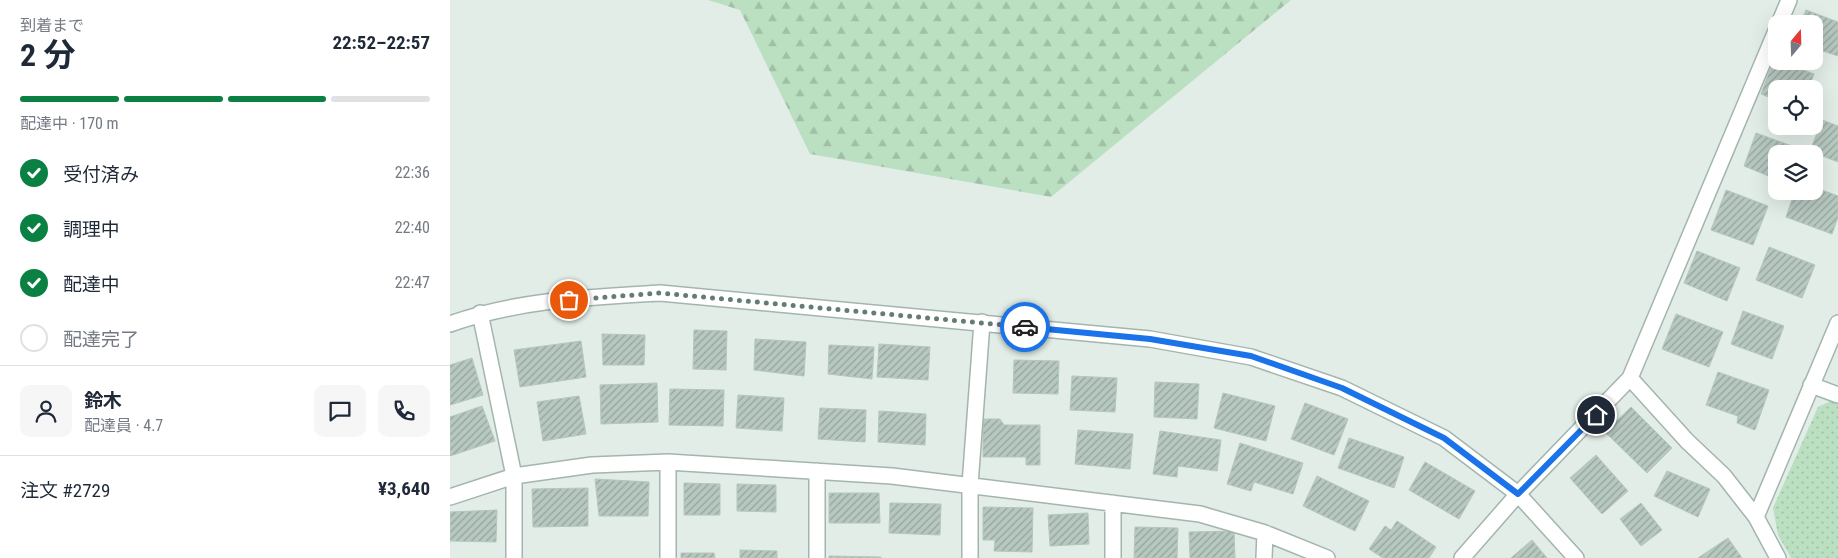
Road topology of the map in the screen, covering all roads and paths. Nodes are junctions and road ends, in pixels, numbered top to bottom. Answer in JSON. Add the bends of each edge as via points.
{"nodes":[{"id":1,"x":1789,"y":0,"type":"edge"},
{"id":2,"x":1783,"y":15,"type":"edge"},
{"id":3,"x":1768,"y":51,"type":"edge"},
{"id":4,"x":480,"y":313,"type":"junction"},
{"id":5,"x":982,"y":322,"type":"junction"},
{"id":6,"x":1838,"y":323,"type":"edge"},
{"id":7,"x":450,"y":324,"type":"edge"},
{"id":8,"x":1630,"y":378,"type":"junction"},
{"id":9,"x":1811,"y":384,"type":"junction"},
{"id":10,"x":1838,"y":395,"type":"edge"},
{"id":11,"x":668,"y":462,"type":"junction"},
{"id":12,"x":817,"y":471,"type":"junction"},
{"id":13,"x":514,"y":476,"type":"junction"},
{"id":14,"x":970,"y":485,"type":"junction"},
{"id":15,"x":1518,"y":494,"type":"junction"},
{"id":16,"x":450,"y":497,"type":"edge"},
{"id":17,"x":1113,"y":503,"type":"junction"},
{"id":18,"x":1756,"y":517,"type":"junction"},
{"id":19,"x":1265,"y":533,"type":"junction"},
{"id":20,"x":514,"y":558,"type":"edge"},
{"id":21,"x":668,"y":558,"type":"edge"},
{"id":22,"x":816,"y":558,"type":"edge"},
{"id":23,"x":970,"y":558,"type":"edge"},
{"id":24,"x":1113,"y":558,"type":"edge"},
{"id":25,"x":1264,"y":558,"type":"edge"},
{"id":26,"x":1327,"y":558,"type":"edge"},
{"id":27,"x":1462,"y":558,"type":"edge"},
{"id":28,"x":1576,"y":558,"type":"edge"},
{"id":29,"x":1778,"y":558,"type":"edge"}],
"edges":[{"from":1,"to":2,"type":"street"},
{"from":3,"to":8,"type":"street"},
{"from":4,"to":5,"type":"street","via":[[586,297],[660,293]]},
{"from":4,"to":7,"type":"street"},
{"from":4,"to":13,"type":"street"},
{"from":5,"to":14,"type":"street"},
{"from":5,"to":15,"type":"street","via":[[1150,339],[1251,356],[1342,388],[1444,438]]},
{"from":6,"to":9,"type":"street"},
{"from":8,"to":15,"type":"street"},
{"from":8,"to":18,"type":"street","via":[[1724,476]]},
{"from":9,"to":10,"type":"street"},
{"from":9,"to":18,"type":"street"},
{"from":11,"to":12,"type":"street"},
{"from":11,"to":13,"type":"street","via":[[592,465]]},
{"from":11,"to":21,"type":"street"},
{"from":12,"to":14,"type":"street"},
{"from":12,"to":22,"type":"street"},
{"from":13,"to":16,"type":"street"},
{"from":13,"to":20,"type":"street"},
{"from":14,"to":17,"type":"street"},
{"from":14,"to":23,"type":"street"},
{"from":15,"to":27,"type":"street"},
{"from":15,"to":28,"type":"street"},
{"from":17,"to":19,"type":"street","via":[[1200,514]]},
{"from":17,"to":24,"type":"street"},
{"from":18,"to":29,"type":"street"},
{"from":19,"to":25,"type":"street"},
{"from":19,"to":26,"type":"street"}]}
